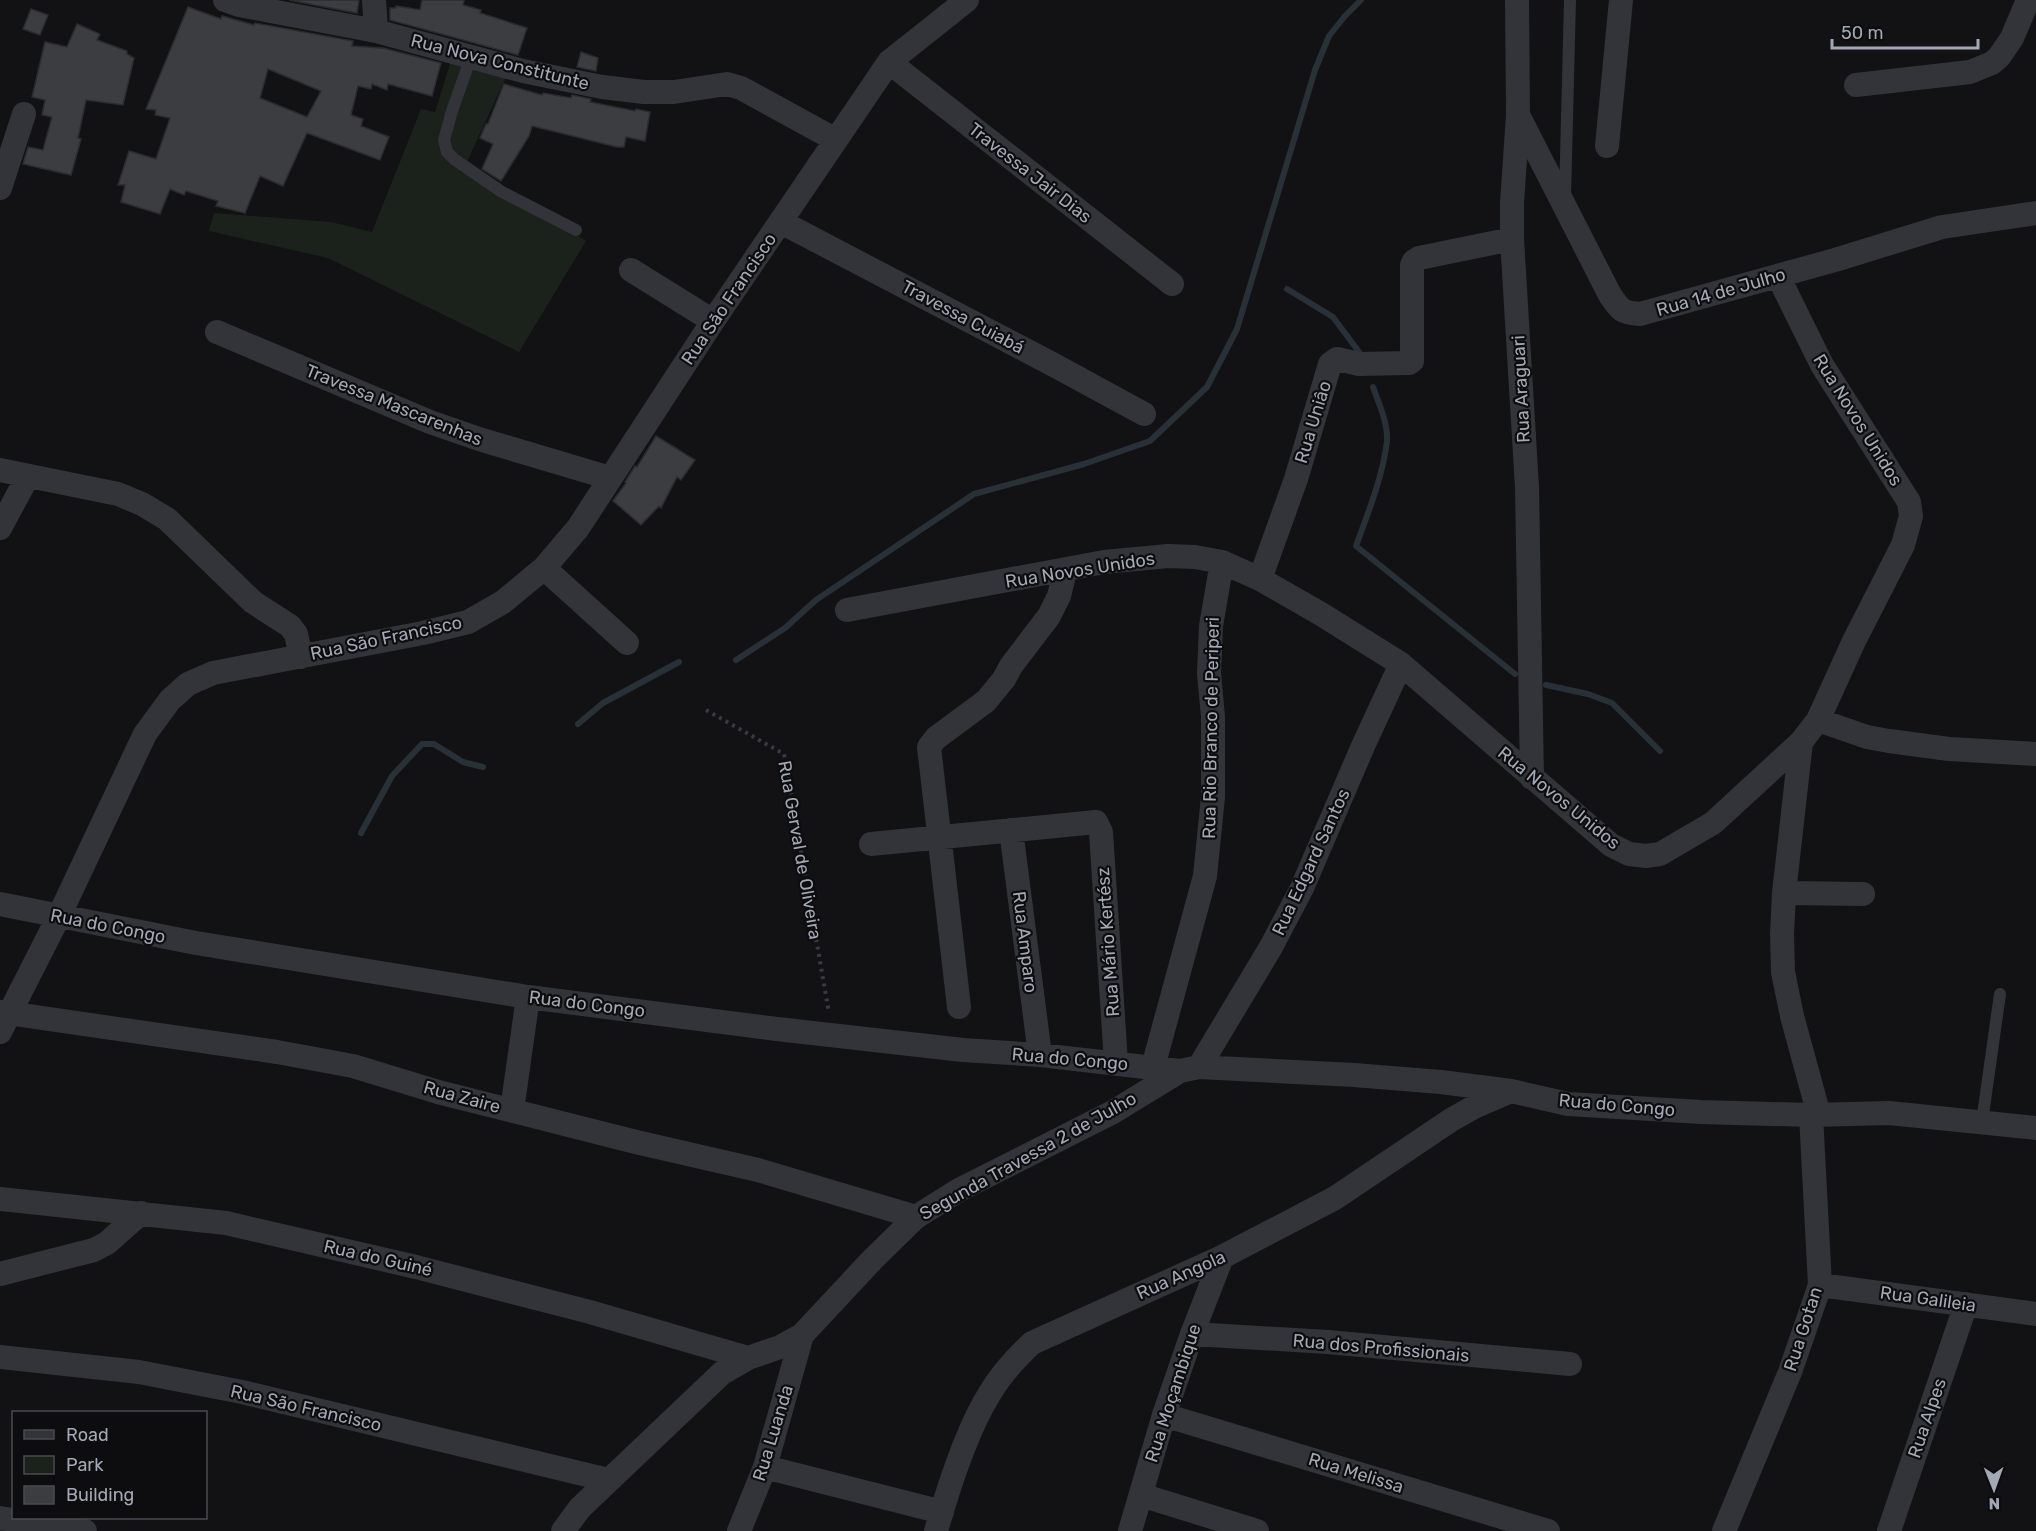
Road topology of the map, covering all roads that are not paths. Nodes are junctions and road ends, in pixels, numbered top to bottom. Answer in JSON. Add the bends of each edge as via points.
{"nodes":[{"id":1,"x":225,"y":0,"type":"edge"},
{"id":2,"x":374,"y":0,"type":"edge"},
{"id":3,"x":967,"y":0,"type":"edge"},
{"id":4,"x":1517,"y":0,"type":"edge"},
{"id":5,"x":1570,"y":0,"type":"edge"},
{"id":6,"x":1621,"y":0,"type":"edge"},
{"id":7,"x":2028,"y":0,"type":"edge"},
{"id":8,"x":376,"y":31,"type":"junction"},
{"id":9,"x":471,"y":57,"type":"junction"},
{"id":10,"x":889,"y":62,"type":"junction"},
{"id":11,"x":1856,"y":85,"type":"dead end"},
{"id":12,"x":24,"y":114,"type":"dead end"},
{"id":13,"x":1518,"y":115,"type":"junction"},
{"id":14,"x":836,"y":140,"type":"junction"},
{"id":15,"x":1606,"y":146,"type":"dead end"},
{"id":16,"x":0,"y":188,"type":"edge"},
{"id":17,"x":1564,"y":207,"type":"junction"},
{"id":18,"x":2036,"y":213,"type":"edge"},
{"id":19,"x":780,"y":222,"type":"junction"},
{"id":20,"x":576,"y":230,"type":"dead end"},
{"id":21,"x":1512,"y":239,"type":"junction"},
{"id":22,"x":631,"y":270,"type":"dead end"},
{"id":23,"x":1778,"y":276,"type":"junction"},
{"id":24,"x":1172,"y":284,"type":"dead end"},
{"id":25,"x":713,"y":321,"type":"junction"},
{"id":26,"x":217,"y":332,"type":"dead end"},
{"id":27,"x":1144,"y":414,"type":"dead end"},
{"id":28,"x":0,"y":470,"type":"edge"},
{"id":29,"x":28,"y":476,"type":"junction"},
{"id":30,"x":610,"y":478,"type":"junction"},
{"id":31,"x":0,"y":528,"type":"edge"},
{"id":32,"x":1222,"y":562,"type":"junction"},
{"id":33,"x":544,"y":568,"type":"junction"},
{"id":34,"x":1065,"y":571,"type":"junction"},
{"id":35,"x":1260,"y":579,"type":"junction"},
{"id":36,"x":847,"y":610,"type":"dead end"},
{"id":37,"x":627,"y":643,"type":"dead end"},
{"id":38,"x":301,"y":657,"type":"junction"},
{"id":39,"x":1401,"y":664,"type":"junction"},
{"id":40,"x":1818,"y":720,"type":"junction"},
{"id":41,"x":1801,"y":742,"type":"junction"},
{"id":42,"x":2036,"y":754,"type":"edge"},
{"id":43,"x":1532,"y":778,"type":"junction"},
{"id":44,"x":1011,"y":830,"type":"junction"},
{"id":45,"x":940,"y":836,"type":"junction"},
{"id":46,"x":871,"y":844,"type":"dead end"},
{"id":47,"x":1784,"y":893,"type":"junction"},
{"id":48,"x":1863,"y":894,"type":"dead end"},
{"id":49,"x":0,"y":904,"type":"edge"},
{"id":50,"x":59,"y":916,"type":"junction"},
{"id":51,"x":2000,"y":994,"type":"dead end"},
{"id":52,"x":528,"y":997,"type":"junction"},
{"id":53,"x":959,"y":1007,"type":"dead end"},
{"id":54,"x":3,"y":1019,"type":"edge"},
{"id":55,"x":1040,"y":1055,"type":"junction"},
{"id":56,"x":1116,"y":1063,"type":"junction"},
{"id":57,"x":1153,"y":1067,"type":"junction"},
{"id":58,"x":1190,"y":1069,"type":"junction"},
{"id":59,"x":1511,"y":1091,"type":"junction"},
{"id":60,"x":512,"y":1110,"type":"junction"},
{"id":61,"x":1815,"y":1115,"type":"junction"},
{"id":62,"x":1982,"y":1122,"type":"junction"},
{"id":63,"x":2036,"y":1128,"type":"edge"},
{"id":64,"x":0,"y":1199,"type":"edge"},
{"id":65,"x":141,"y":1213,"type":"junction"},
{"id":66,"x":916,"y":1217,"type":"junction"},
{"id":67,"x":1222,"y":1257,"type":"junction"},
{"id":68,"x":0,"y":1274,"type":"edge"},
{"id":69,"x":1820,"y":1285,"type":"junction"},
{"id":70,"x":1966,"y":1304,"type":"junction"},
{"id":71,"x":2036,"y":1314,"type":"edge"},
{"id":72,"x":1192,"y":1334,"type":"junction"},
{"id":73,"x":802,"y":1335,"type":"junction"},
{"id":74,"x":0,"y":1357,"type":"edge"},
{"id":75,"x":748,"y":1358,"type":"junction"},
{"id":76,"x":1570,"y":1364,"type":"dead end"},
{"id":77,"x":1164,"y":1416,"type":"junction"},
{"id":78,"x":765,"y":1467,"type":"junction"},
{"id":79,"x":608,"y":1480,"type":"junction"},
{"id":80,"x":1141,"y":1495,"type":"junction"},
{"id":81,"x":0,"y":1518,"type":"edge"},
{"id":82,"x":939,"y":1521,"type":"edge"},
{"id":83,"x":85,"y":1531,"type":"edge"},
{"id":84,"x":563,"y":1531,"type":"edge"},
{"id":85,"x":739,"y":1531,"type":"edge"},
{"id":86,"x":1131,"y":1531,"type":"edge"},
{"id":87,"x":1257,"y":1531,"type":"edge"},
{"id":88,"x":1548,"y":1531,"type":"edge"},
{"id":89,"x":1724,"y":1531,"type":"edge"},
{"id":90,"x":1889,"y":1531,"type":"edge"}],
"edges":[{"from":1,"to":8,"type":"street","name":"Rua Nova Constitunte"},
{"from":2,"to":8,"type":"street"},
{"from":3,"to":10,"type":"street","name":"Rua São Francisco"},
{"from":4,"to":13,"type":"street","name":"Rua Araguari"},
{"from":5,"to":17,"type":"lane"},
{"from":6,"to":15,"type":"street"},
{"from":7,"to":11,"type":"street","via":[[2012,38],[1992,63],[1970,72]]},
{"from":8,"to":9,"type":"street","name":"Rua Nova Constitunte"},
{"from":9,"to":14,"type":"street","name":"Rua Nova Constitunte","via":[[602,87],[644,92],[727,84]]},
{"from":9,"to":20,"type":"lane","via":[[444,140],[447,152],[502,192]]},
{"from":10,"to":14,"type":"street","name":"Rua São Francisco"},
{"from":10,"to":24,"type":"street","name":"Travessa Jair Dias"},
{"from":12,"to":16,"type":"street"},
{"from":13,"to":17,"type":"street","name":"Rua 14 de Julho"},
{"from":13,"to":21,"type":"street","name":"Rua Araguari"},
{"from":14,"to":19,"type":"street","name":"Rua São Francisco"},
{"from":17,"to":23,"type":"street","name":"Rua 14 de Julho","via":[[1610,295],[1619,309],[1629,314]]},
{"from":18,"to":23,"type":"street","name":"Rua 14 de Julho","via":[[1942,227]]},
{"from":19,"to":25,"type":"street","name":"Rua São Francisco"},
{"from":19,"to":27,"type":"street","name":"Travessa Cuiabá"},
{"from":21,"to":35,"type":"street","name":"Rua Uniâo","via":[[1414,261],[1412,361],[1359,364],[1333,360]]},
{"from":21,"to":43,"type":"street","name":"Rua Araguari","via":[[1527,487]]},
{"from":22,"to":25,"type":"street"},
{"from":23,"to":40,"type":"street","name":"Rua Novos Unidos","via":[[1822,365],[1909,502],[1911,516],[1903,545]]},
{"from":25,"to":30,"type":"street","name":"Rua São Francisco"},
{"from":26,"to":30,"type":"street","name":"Travessa Mascarenhas","via":[[430,422]]},
{"from":28,"to":29,"type":"street"},
{"from":29,"to":31,"type":"street"},
{"from":29,"to":38,"type":"street","via":[[118,494],[167,519],[254,602],[290,626]]},
{"from":30,"to":33,"type":"street","name":"Rua São Francisco","via":[[578,528]]},
{"from":32,"to":34,"type":"street","name":"Rua Novos Unidos","via":[[1168,556],[1104,562]]},
{"from":32,"to":35,"type":"street","name":"Rua Novos Unidos"},
{"from":32,"to":57,"type":"street","name":"Rua Rio Branco de Periperi","via":[[1211,626],[1213,797],[1205,876]]},
{"from":33,"to":37,"type":"street"},
{"from":33,"to":38,"type":"street","name":"Rua São Francisco","via":[[503,602],[468,622]]},
{"from":34,"to":36,"type":"street","name":"Rua Novos Unidos"},
{"from":34,"to":45,"type":"street","via":[[1049,616],[1004,680],[986,701],[930,743]]},
{"from":35,"to":39,"type":"street","name":"Rua Novos Unidos"},
{"from":38,"to":50,"type":"street","name":"Rua São Francisco","via":[[213,673],[188,684],[170,700],[145,734]]},
{"from":39,"to":43,"type":"street","name":"Rua Novos Unidos"},
{"from":39,"to":58,"type":"street","name":"Rua Edgard Santos","via":[[1302,888],[1271,947]]},
{"from":40,"to":41,"type":"street","name":"Rua Novos Unidos"},
{"from":40,"to":42,"type":"street","via":[[1889,741]]},
{"from":41,"to":43,"type":"street","name":"Rua Novos Unidos","via":[[1713,823],[1660,854],[1646,856],[1629,854],[1611,845]]},
{"from":41,"to":47,"type":"street","name":"Rua Gotan"},
{"from":44,"to":45,"type":"street"},
{"from":44,"to":55,"type":"street","name":"Rua Amparo"},
{"from":44,"to":56,"type":"street","name":"Rua Mário Kertész","via":[[1096,822],[1101,832]]},
{"from":45,"to":46,"type":"street"},
{"from":45,"to":53,"type":"street"},
{"from":47,"to":48,"type":"street"},
{"from":47,"to":61,"type":"street","name":"Rua Gotan","via":[[1783,972]]},
{"from":49,"to":50,"type":"street","name":"Rua do Congo"},
{"from":50,"to":52,"type":"street","name":"Rua do Congo","via":[[196,943]]},
{"from":50,"to":54,"type":"street","name":"Rua São Francisco"},
{"from":51,"to":62,"type":"lane"},
{"from":52,"to":55,"type":"street","name":"Rua do Congo","via":[[963,1050]]},
{"from":52,"to":60,"type":"street"},
{"from":54,"to":60,"type":"street","name":"Rua Zaire","via":[[277,1052],[353,1066]]},
{"from":55,"to":56,"type":"street","name":"Rua do Congo"},
{"from":56,"to":57,"type":"street","name":"Rua do Congo"},
{"from":57,"to":58,"type":"street","name":"Rua do Congo"},
{"from":58,"to":59,"type":"street","name":"Rua do Congo","via":[[1394,1077]]},
{"from":58,"to":66,"type":"street","name":"Segunda Travessa 2 de Julho","via":[[959,1190]]},
{"from":59,"to":61,"type":"street","name":"Rua do Congo","via":[[1568,1104]]},
{"from":59,"to":67,"type":"street","name":"Rua Angola","via":[[1451,1120],[1335,1198]]},
{"from":60,"to":66,"type":"street","name":"Rua Zaire","via":[[758,1170]]},
{"from":61,"to":62,"type":"street","name":"Rua do Congo","via":[[1889,1113]]},
{"from":61,"to":69,"type":"street","name":"Rua Gotan"},
{"from":62,"to":63,"type":"street","name":"Rua do Congo"},
{"from":64,"to":65,"type":"street","name":"Rua do Guiné"},
{"from":65,"to":68,"type":"street","via":[[94,1250]]},
{"from":65,"to":75,"type":"street","name":"Rua do Guiné","via":[[226,1223],[416,1267]]},
{"from":66,"to":73,"type":"street","name":"Segunda Travessa 2 de Julho"},
{"from":67,"to":72,"type":"street","name":"Rua Moçambique"},
{"from":67,"to":82,"type":"street","name":"Rua Angola","via":[[1032,1343],[990,1393],[972,1429]]},
{"from":69,"to":70,"type":"street","name":"Rua Galileia"},
{"from":69,"to":89,"type":"street","name":"Rua Gotan","via":[[1790,1372]]},
{"from":70,"to":71,"type":"street","name":"Rua Galileia"},
{"from":70,"to":90,"type":"street","name":"Rua Alpes"},
{"from":72,"to":76,"type":"street","name":"Rua dos Profissionais","via":[[1328,1341]]},
{"from":72,"to":77,"type":"street","name":"Rua Moçambique"},
{"from":73,"to":75,"type":"street","name":"Segunda Travessa 2 de Julho"},
{"from":73,"to":78,"type":"street","name":"Rua Luanda"},
{"from":74,"to":79,"type":"street","name":"Rua São Francisco","via":[[139,1372],[207,1385]]},
{"from":75,"to":79,"type":"street","name":"Segunda Travessa 2 de Julho","via":[[722,1373]]},
{"from":77,"to":80,"type":"street","name":"Rua Moçambique"},
{"from":77,"to":88,"type":"street","name":"Rua Melissa"},
{"from":78,"to":82,"type":"street"},
{"from":78,"to":85,"type":"street","name":"Rua Luanda"},
{"from":79,"to":84,"type":"street","name":"Segunda Travessa 2 de Julho"},
{"from":80,"to":86,"type":"street","name":"Rua Moçambique"},
{"from":80,"to":87,"type":"street"},
{"from":81,"to":83,"type":"street"}]}
